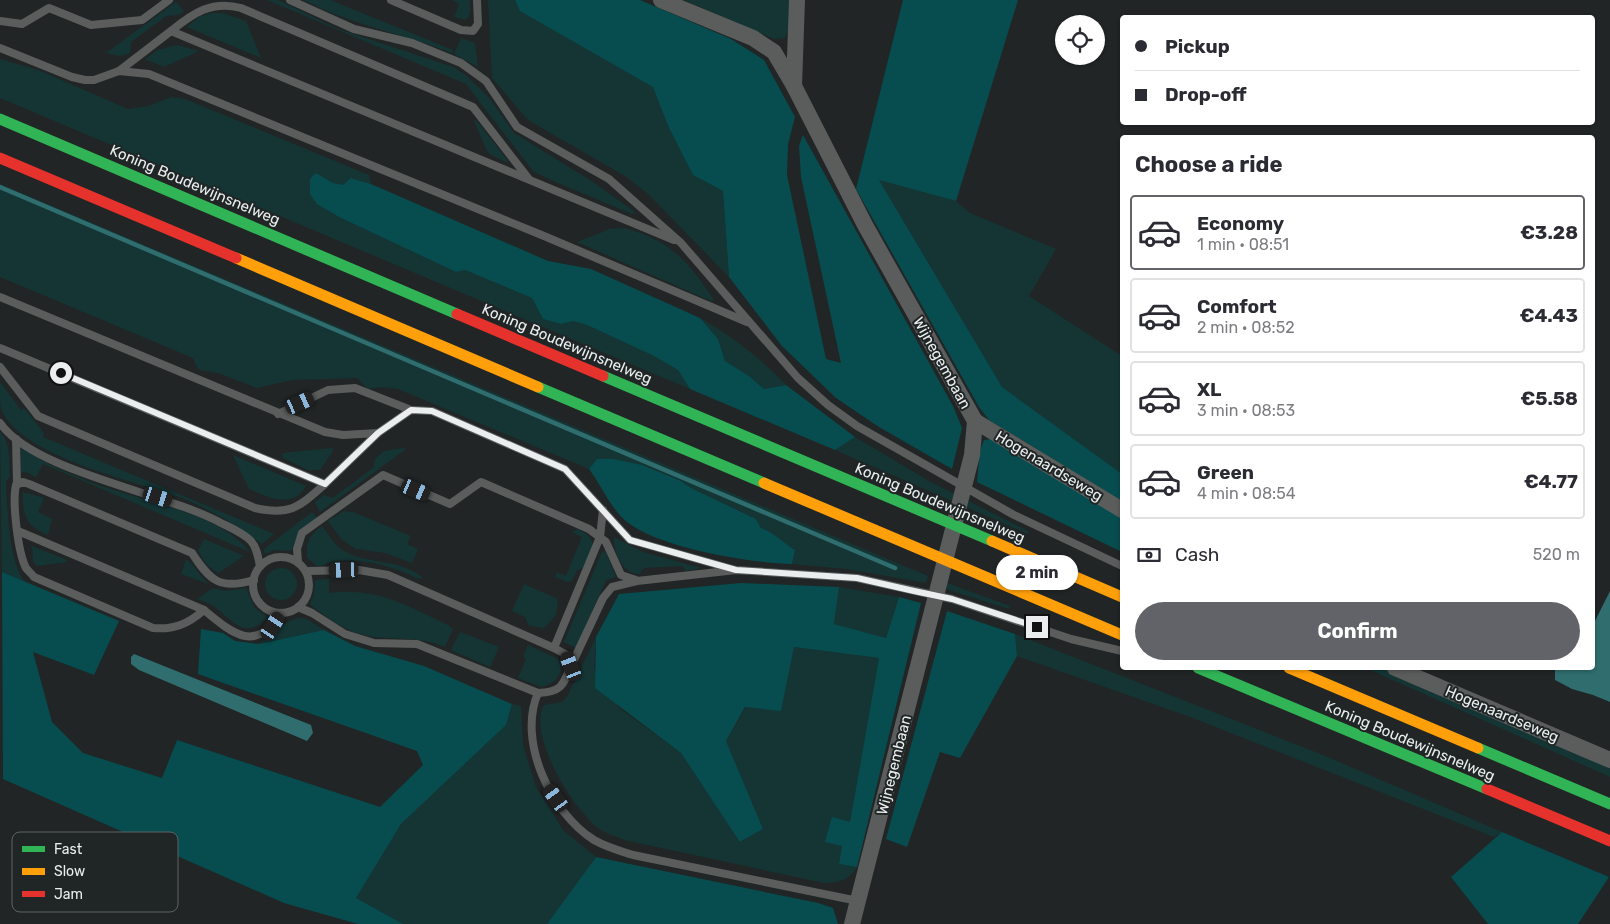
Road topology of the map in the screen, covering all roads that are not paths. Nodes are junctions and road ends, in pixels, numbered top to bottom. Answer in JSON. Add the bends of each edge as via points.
{"nodes":[{"id":1,"x":169,"y":0,"type":"edge"},
{"id":2,"x":290,"y":0,"type":"edge"},
{"id":3,"x":391,"y":0,"type":"edge"},
{"id":4,"x":477,"y":0,"type":"edge"},
{"id":5,"x":661,"y":0,"type":"edge"},
{"id":6,"x":797,"y":0,"type":"edge"},
{"id":7,"x":0,"y":21,"type":"edge"},
{"id":8,"x":171,"y":30,"type":"junction"},
{"id":9,"x":0,"y":48,"type":"edge"},
{"id":10,"x":120,"y":71,"type":"junction"},
{"id":11,"x":794,"y":86,"type":"junction"},
{"id":12,"x":0,"y":119,"type":"edge"},
{"id":13,"x":0,"y":158,"type":"edge"},
{"id":14,"x":529,"y":180,"type":"junction"},
{"id":15,"x":681,"y":243,"type":"junction"},
{"id":16,"x":0,"y":297,"type":"edge"},
{"id":17,"x":749,"y":323,"type":"junction"},
{"id":18,"x":0,"y":348,"type":"edge"},
{"id":19,"x":0,"y":367,"type":"edge"},
{"id":20,"x":411,"y":410,"type":"junction"},
{"id":21,"x":278,"y":414,"type":"junction"},
{"id":22,"x":975,"y":421,"type":"junction"},
{"id":23,"x":0,"y":423,"type":"edge"},
{"id":24,"x":378,"y":433,"type":"junction"},
{"id":25,"x":16,"y":439,"type":"junction"},
{"id":26,"x":17,"y":484,"type":"junction"},
{"id":27,"x":325,"y":484,"type":"junction"},
{"id":28,"x":1120,"y":509,"type":"edge"},
{"id":29,"x":604,"y":510,"type":"junction"},
{"id":30,"x":18,"y":530,"type":"junction"},
{"id":31,"x":600,"y":537,"type":"junction"},
{"id":32,"x":298,"y":562,"type":"junction"},
{"id":33,"x":1120,"y":565,"type":"edge"},
{"id":34,"x":260,"y":566,"type":"junction"},
{"id":35,"x":306,"y":570,"type":"junction"},
{"id":36,"x":736,"y":570,"type":"junction"},
{"id":37,"x":254,"y":580,"type":"junction"},
{"id":38,"x":637,"y":581,"type":"junction"},
{"id":39,"x":1120,"y":596,"type":"edge"},
{"id":40,"x":298,"y":608,"type":"junction"},
{"id":41,"x":204,"y":610,"type":"junction"},
{"id":42,"x":281,"y":613,"type":"junction"},
{"id":43,"x":1120,"y":634,"type":"edge"},
{"id":44,"x":554,"y":648,"type":"junction"},
{"id":45,"x":1120,"y":651,"type":"edge"},
{"id":46,"x":571,"y":666,"type":"junction"},
{"id":47,"x":1198,"y":670,"type":"edge"},
{"id":48,"x":1204,"y":670,"type":"edge"},
{"id":49,"x":1294,"y":670,"type":"edge"},
{"id":50,"x":1314,"y":670,"type":"edge"},
{"id":51,"x":1400,"y":670,"type":"edge"},
{"id":52,"x":1212,"y":673,"type":"junction"},
{"id":53,"x":1338,"y":688,"type":"junction"},
{"id":54,"x":538,"y":694,"type":"junction"},
{"id":55,"x":1610,"y":760,"type":"edge"},
{"id":56,"x":1610,"y":804,"type":"edge"},
{"id":57,"x":1610,"y":841,"type":"edge"},
{"id":58,"x":858,"y":901,"type":"junction"},
{"id":59,"x":852,"y":924,"type":"edge"}],
"edges":[{"from":1,"to":7,"type":"lane","via":[[142,20],[91,25],[49,8],[22,24]]},
{"from":2,"to":15,"type":"lane","via":[[354,29],[412,43],[461,62],[486,81],[517,127],[609,178]]},
{"from":3,"to":4,"type":"lane","via":[[461,30],[473,31],[478,24]]},
{"from":5,"to":11,"type":"street","name":"Wijnegembaan","via":[[753,38],[774,52]]},
{"from":6,"to":11,"type":"street"},
{"from":8,"to":10,"type":"lane"},
{"from":8,"to":14,"type":"lane"},
{"from":8,"to":14,"type":"lane","via":[[208,5],[233,4],[473,107]]},
{"from":9,"to":10,"type":"lane","via":[[85,80]]},
{"from":10,"to":17,"type":"lane","via":[[149,74]]},
{"from":11,"to":22,"type":"street","name":"Wijnegembaan","via":[[865,226]]},
{"from":12,"to":39,"type":"highway","name":"Koning Boudewijnsnelweg"},
{"from":13,"to":43,"type":"highway"},
{"from":14,"to":15,"type":"lane"},
{"from":15,"to":17,"type":"lane"},
{"from":16,"to":21,"type":"lane"},
{"from":17,"to":33,"type":"lane","via":[[798,378],[857,426],[1014,515]]},
{"from":18,"to":27,"type":"lane"},
{"from":19,"to":27,"type":"lane","via":[[38,416],[255,508],[275,512],[290,510]]},
{"from":20,"to":21,"type":"lane","via":[[355,388],[328,390]]},
{"from":20,"to":24,"type":"lane"},
{"from":20,"to":29,"type":"lane","via":[[432,411],[565,469]]},
{"from":21,"to":24,"type":"lane","via":[[325,432],[350,435]]},
{"from":22,"to":28,"type":"street","name":"Hogenaardseweg"},
{"from":22,"to":58,"type":"street","name":"Wijnegembaan","via":[[972,455]]},
{"from":23,"to":25,"type":"lane"},
{"from":24,"to":27,"type":"lane"},
{"from":25,"to":26,"type":"lane"},
{"from":25,"to":34,"type":"lane","via":[[38,454],[78,470],[209,516],[250,541],[257,550]]},
{"from":26,"to":30,"type":"lane"},
{"from":26,"to":37,"type":"lane","via":[[30,484],[192,553],[216,582],[229,585]]},
{"from":29,"to":31,"type":"lane"},
{"from":29,"to":36,"type":"lane","via":[[630,540]]},
{"from":30,"to":41,"type":"lane"},
{"from":30,"to":41,"type":"lane","via":[[26,569],[34,577],[153,628],[179,627]]},
{"from":31,"to":32,"type":"lane","via":[[570,520],[481,482],[450,504],[383,475],[302,533],[296,550]]},
{"from":31,"to":38,"type":"lane","via":[[608,546],[621,574]]},
{"from":31,"to":44,"type":"lane"},
{"from":32,"to":34,"type":"lane","via":[[287,557],[275,557]]},
{"from":32,"to":35,"type":"lane"},
{"from":34,"to":37,"type":"lane"},
{"from":35,"to":40,"type":"lane","via":[[310,588]]},
{"from":35,"to":44,"type":"lane","via":[[359,570],[388,575]]},
{"from":36,"to":38,"type":"lane"},
{"from":36,"to":45,"type":"lane","via":[[857,578],[952,599],[1071,639]]},
{"from":37,"to":42,"type":"lane","via":[[254,592],[260,603]]},
{"from":38,"to":46,"type":"lane","via":[[619,584],[607,591]]},
{"from":40,"to":42,"type":"lane"},
{"from":40,"to":54,"type":"lane","via":[[345,634],[374,642],[417,644]]},
{"from":41,"to":42,"type":"lane","via":[[229,630],[246,637],[261,636]]},
{"from":44,"to":46,"type":"lane","via":[[567,655]]},
{"from":46,"to":54,"type":"lane","via":[[564,685],[553,693]]},
{"from":47,"to":52,"type":"lane"},
{"from":48,"to":52,"type":"highway","name":"Koning Boudewijnsnelweg"},
{"from":49,"to":53,"type":"highway","name":"Koning Boudewijnsnelweg"},
{"from":50,"to":53,"type":"lane"},
{"from":51,"to":55,"type":"street","name":"Hogenaardseweg"},
{"from":52,"to":57,"type":"highway","name":"Koning Boudewijnsnelweg"},
{"from":53,"to":56,"type":"highway","name":"Koning Boudewijnsnelweg"},
{"from":54,"to":58,"type":"lane","via":[[532,706],[530,737],[538,764],[548,788],[572,820],[593,839],[612,849],[633,854]]},
{"from":58,"to":59,"type":"street","name":"Wijnegembaan"}]}
